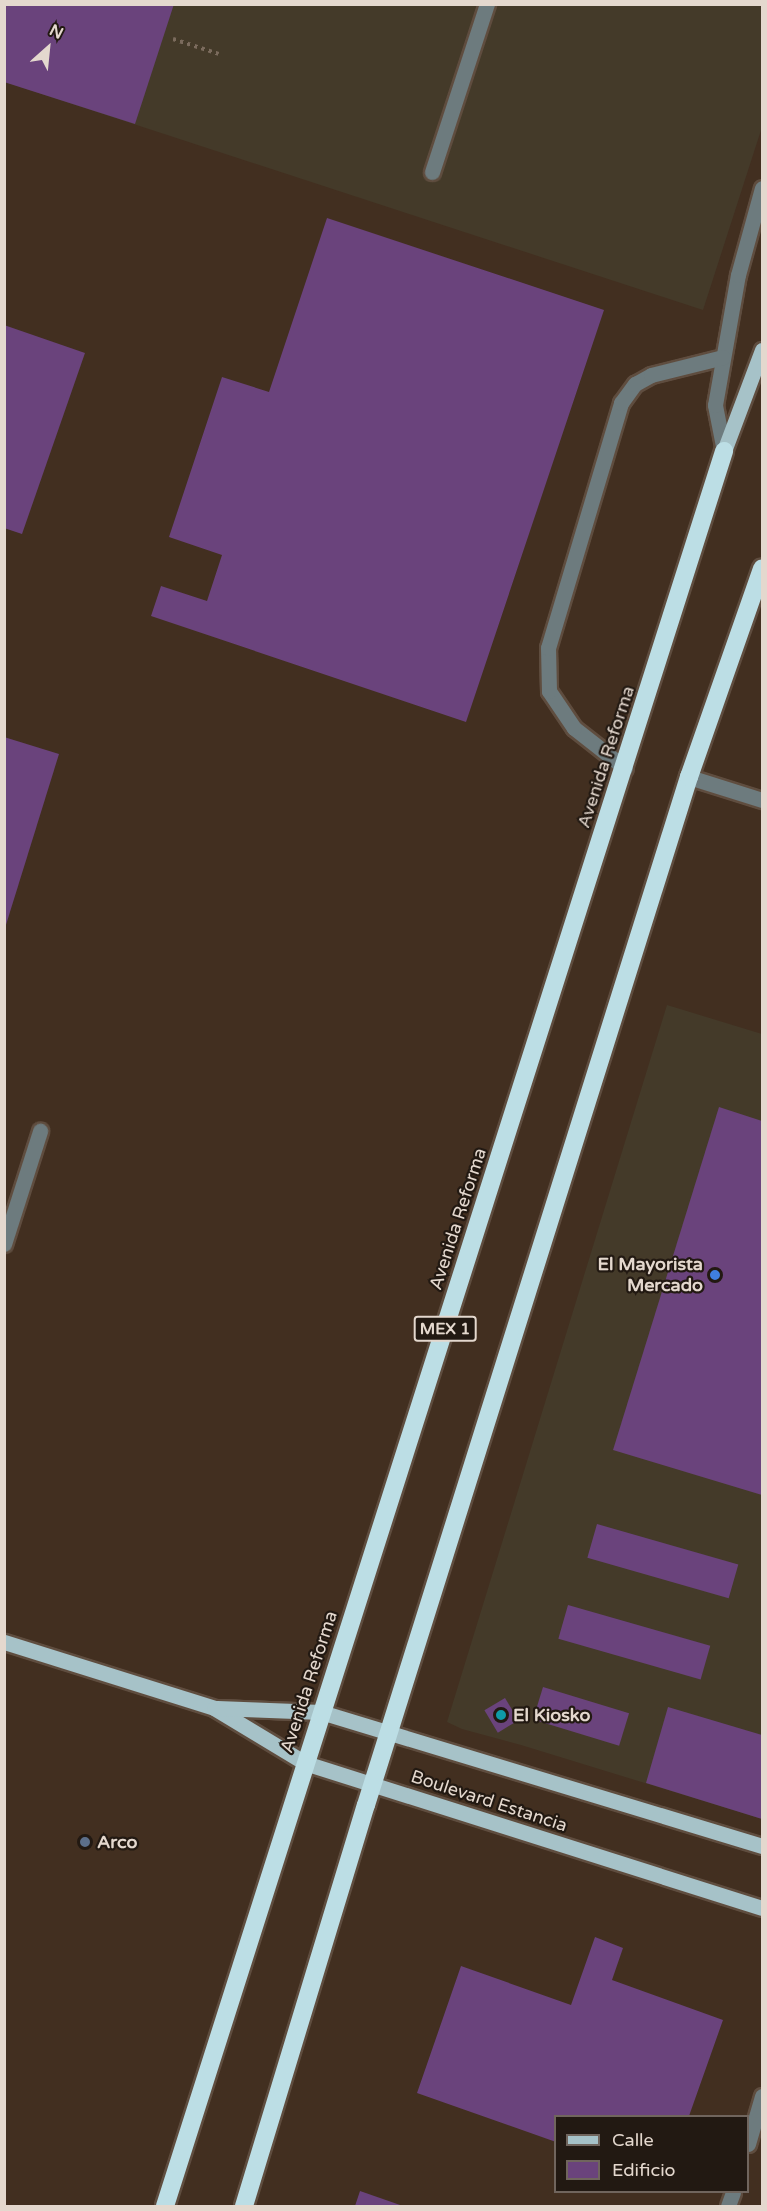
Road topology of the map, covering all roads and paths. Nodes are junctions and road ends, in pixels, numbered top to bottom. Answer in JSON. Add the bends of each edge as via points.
{"nodes":[{"id":1,"x":487,"y":4,"type":"edge"},
{"id":2,"x":172,"y":39,"type":"dead end"},
{"id":3,"x":219,"y":54,"type":"dead end"},
{"id":4,"x":432,"y":172,"type":"dead end"},
{"id":5,"x":762,"y":188,"type":"edge"},
{"id":6,"x":762,"y":350,"type":"edge"},
{"id":7,"x":723,"y":357,"type":"junction"},
{"id":8,"x":724,"y":451,"type":"junction"},
{"id":9,"x":762,"y":568,"type":"edge"},
{"id":10,"x":625,"y":768,"type":"junction"},
{"id":11,"x":689,"y":777,"type":"junction"},
{"id":12,"x":762,"y":800,"type":"edge"},
{"id":13,"x":40,"y":1131,"type":"dead end"},
{"id":14,"x":4,"y":1244,"type":"edge"},
{"id":15,"x":4,"y":1642,"type":"edge"},
{"id":16,"x":214,"y":1708,"type":"junction"},
{"id":17,"x":321,"y":1712,"type":"junction"},
{"id":18,"x":390,"y":1732,"type":"junction"},
{"id":19,"x":306,"y":1762,"type":"junction"},
{"id":20,"x":373,"y":1784,"type":"junction"},
{"id":21,"x":762,"y":1846,"type":"edge"},
{"id":22,"x":762,"y":1908,"type":"edge"},
{"id":23,"x":762,"y":2096,"type":"edge"},
{"id":24,"x":749,"y":2138,"type":"edge"},
{"id":25,"x":165,"y":2206,"type":"edge"},
{"id":26,"x":243,"y":2206,"type":"edge"}],
"edges":[{"from":1,"to":4,"type":"street"},
{"from":2,"to":3,"type":"path"},
{"from":5,"to":7,"type":"street","via":[[738,275]]},
{"from":6,"to":8,"type":"main road","name":"Avenida Reforma","number":"MEX 1"},
{"from":7,"to":8,"type":"street","via":[[716,405]]},
{"from":7,"to":10,"type":"street","via":[[651,375],[635,384],[621,403],[548,648],[549,691],[574,728]]},
{"from":8,"to":10,"type":"highway","name":"Avenida Reforma","number":"MEX 1"},
{"from":9,"to":11,"type":"highway"},
{"from":10,"to":17,"type":"highway","name":"Avenida Reforma","number":"MEX 1"},
{"from":11,"to":12,"type":"street"},
{"from":11,"to":18,"type":"highway"},
{"from":13,"to":14,"type":"street"},
{"from":15,"to":16,"type":"main road","name":"Boulevard Estancia"},
{"from":16,"to":17,"type":"main road","name":"Boulevard Estancia"},
{"from":16,"to":19,"type":"main road","name":"Boulevard Estancia"},
{"from":17,"to":18,"type":"main road","name":"Boulevard Estancia"},
{"from":17,"to":19,"type":"highway","name":"Avenida Reforma","number":"MEX 1"},
{"from":18,"to":20,"type":"highway"},
{"from":18,"to":21,"type":"main road","name":"Boulevard Estancia"},
{"from":19,"to":20,"type":"main road","name":"Boulevard Estancia"},
{"from":19,"to":25,"type":"highway","name":"Avenida Reforma","number":"MEX 1"},
{"from":20,"to":22,"type":"main road","name":"Boulevard Estancia"},
{"from":20,"to":26,"type":"highway"},
{"from":23,"to":24,"type":"street"}]}
